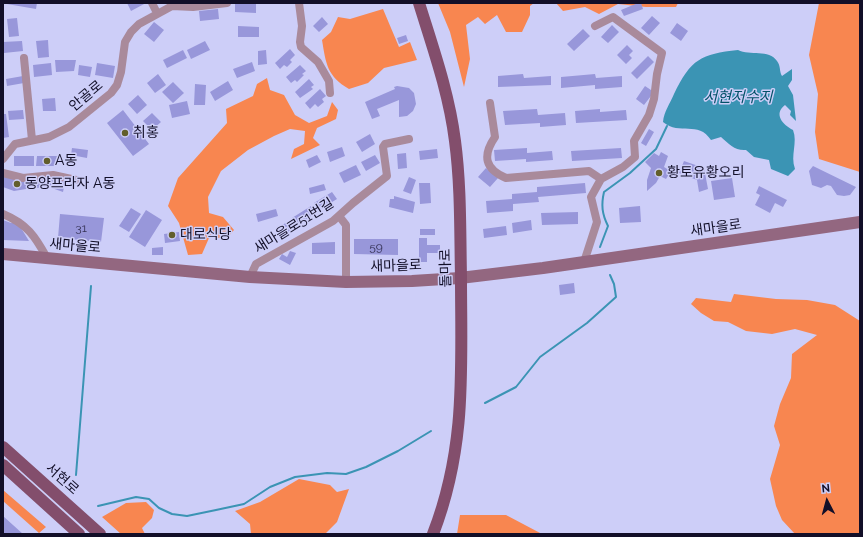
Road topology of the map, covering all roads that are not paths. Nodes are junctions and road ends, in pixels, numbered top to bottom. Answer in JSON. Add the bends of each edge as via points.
{"nodes":[{"id":1,"x":152,"y":3,"type":"edge"},
{"id":2,"x":227,"y":3,"type":"edge"},
{"id":3,"x":299,"y":3,"type":"edge"},
{"id":4,"x":419,"y":3,"type":"edge"},
{"id":5,"x":157,"y":13,"type":"junction"},
{"id":6,"x":595,"y":26,"type":"dead end"},
{"id":7,"x":24,"y":58,"type":"dead end"},
{"id":8,"x":330,"y":93,"type":"dead end"},
{"id":9,"x":490,"y":103,"type":"dead end"},
{"id":10,"x":409,"y":139,"type":"dead end"},
{"id":11,"x":32,"y":140,"type":"junction"},
{"id":12,"x":3,"y":159,"type":"edge"},
{"id":13,"x":3,"y":173,"type":"edge"},
{"id":14,"x":601,"y":179,"type":"junction"},
{"id":15,"x":76,"y":180,"type":"dead end"},
{"id":16,"x":3,"y":214,"type":"edge"},
{"id":17,"x":339,"y":216,"type":"junction"},
{"id":18,"x":860,"y":222,"type":"edge"},
{"id":19,"x":3,"y":254,"type":"edge"},
{"id":20,"x":47,"y":258,"type":"junction"},
{"id":21,"x":584,"y":262,"type":"junction"},
{"id":22,"x":250,"y":277,"type":"junction"},
{"id":23,"x":460,"y":278,"type":"junction"},
{"id":24,"x":346,"y":282,"type":"junction"},
{"id":25,"x":3,"y":447,"type":"edge"},
{"id":26,"x":3,"y":465,"type":"edge"},
{"id":27,"x":79,"y":534,"type":"edge"},
{"id":28,"x":100,"y":534,"type":"edge"},
{"id":29,"x":433,"y":534,"type":"edge"}],
"edges":[{"from":1,"to":5,"type":"street"},
{"from":2,"to":5,"type":"street","name":"안골로","via":[[193,7],[172,6]]},
{"from":3,"to":8,"type":"street","via":[[301,47],[321,66],[329,81]]},
{"from":4,"to":23,"type":"main road","name":"돌마로","via":[[448,102],[455,140],[460,209]]},
{"from":5,"to":11,"type":"street","name":"안골로","via":[[139,24],[125,42],[121,72],[111,93],[69,127]]},
{"from":6,"to":14,"type":"street","via":[[613,17],[662,53],[649,115],[634,141],[635,157]]},
{"from":7,"to":11,"type":"street"},
{"from":9,"to":14,"type":"street","via":[[495,137],[486,158],[490,169],[497,174],[506,178],[589,171]]},
{"from":10,"to":17,"type":"street","name":"새마을로51번길","via":[[385,144],[383,147],[387,176]]},
{"from":11,"to":12,"type":"street","name":"안골로","via":[[15,144]]},
{"from":13,"to":15,"type":"street","via":[[23,178],[53,175]]},
{"from":14,"to":21,"type":"street","via":[[591,198],[597,222]]},
{"from":16,"to":20,"type":"street","via":[[27,227]]},
{"from":17,"to":22,"type":"street","name":"새마을로51번길","via":[[256,264]]},
{"from":17,"to":24,"type":"street","via":[[346,225]]},
{"from":18,"to":21,"type":"street","name":"새마을로"},
{"from":19,"to":20,"type":"street","name":"새마을로"},
{"from":20,"to":22,"type":"street","name":"새마을로"},
{"from":21,"to":23,"type":"street","name":"새마을로"},
{"from":22,"to":24,"type":"street","name":"새마을로"},
{"from":23,"to":24,"type":"street","name":"새마을로"},
{"from":23,"to":29,"type":"main road","name":"돌마로","via":[[462,378],[459,427],[451,478]]},
{"from":25,"to":28,"type":"main road","name":"서현로"},
{"from":26,"to":27,"type":"main road","name":"서현로"}]}
